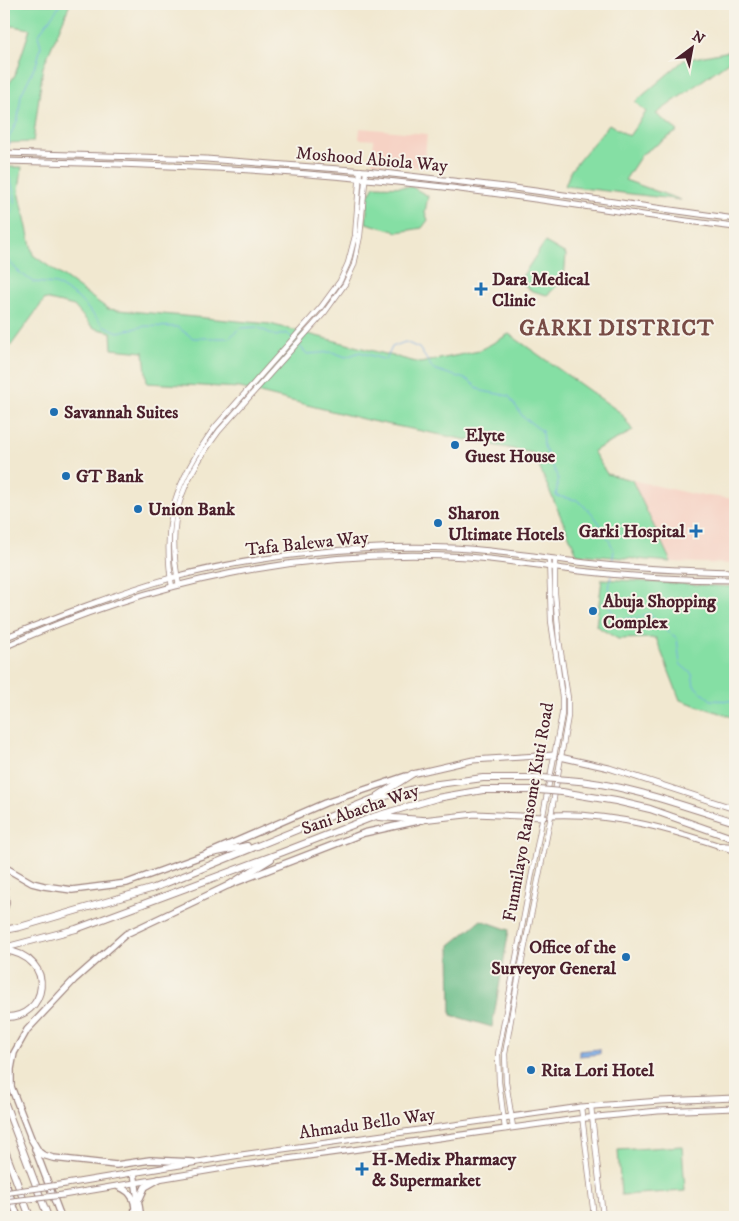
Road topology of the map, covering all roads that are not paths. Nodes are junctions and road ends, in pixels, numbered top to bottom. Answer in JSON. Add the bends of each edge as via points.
{"nodes":[{"id":1,"x":4,"y":154,"type":"edge"},
{"id":2,"x":4,"y":161,"type":"edge"},
{"id":3,"x":363,"y":170,"type":"junction"},
{"id":4,"x":362,"y":178,"type":"junction"},
{"id":5,"x":735,"y":219,"type":"edge"},
{"id":6,"x":735,"y":227,"type":"edge"},
{"id":7,"x":549,"y":558,"type":"junction"},
{"id":8,"x":555,"y":558,"type":"junction"},
{"id":9,"x":548,"y":566,"type":"junction"},
{"id":10,"x":555,"y":567,"type":"junction"},
{"id":11,"x":735,"y":572,"type":"edge"},
{"id":12,"x":178,"y":577,"type":"junction"},
{"id":13,"x":171,"y":578,"type":"junction"},
{"id":14,"x":735,"y":580,"type":"edge"},
{"id":15,"x":179,"y":585,"type":"junction"},
{"id":16,"x":172,"y":586,"type":"junction"},
{"id":17,"x":4,"y":638,"type":"edge"},
{"id":18,"x":4,"y":647,"type":"edge"},
{"id":19,"x":554,"y":755,"type":"junction"},
{"id":20,"x":560,"y":757,"type":"junction"},
{"id":21,"x":412,"y":774,"type":"junction"},
{"id":22,"x":373,"y":799,"type":"junction"},
{"id":23,"x":735,"y":809,"type":"edge"},
{"id":24,"x":550,"y":815,"type":"junction"},
{"id":25,"x":372,"y":817,"type":"junction"},
{"id":26,"x":544,"y":817,"type":"junction"},
{"id":27,"x":422,"y":820,"type":"junction"},
{"id":28,"x":735,"y":822,"type":"edge"},
{"id":29,"x":735,"y":839,"type":"edge"},
{"id":30,"x":260,"y":844,"type":"junction"},
{"id":31,"x":719,"y":846,"type":"junction"},
{"id":32,"x":735,"y":847,"type":"edge"},
{"id":33,"x":735,"y":851,"type":"edge"},
{"id":34,"x":283,"y":852,"type":"junction"},
{"id":35,"x":207,"y":854,"type":"junction"},
{"id":36,"x":4,"y":867,"type":"edge"},
{"id":37,"x":229,"y":885,"type":"junction"},
{"id":38,"x":4,"y":886,"type":"edge"},
{"id":39,"x":4,"y":909,"type":"edge"},
{"id":40,"x":4,"y":930,"type":"edge"},
{"id":41,"x":4,"y":949,"type":"edge"},
{"id":42,"x":4,"y":1017,"type":"edge"},
{"id":43,"x":4,"y":1071,"type":"edge"},
{"id":44,"x":10,"y":1086,"type":"junction"},
{"id":45,"x":735,"y":1098,"type":"edge"},
{"id":46,"x":4,"y":1101,"type":"edge"},
{"id":47,"x":592,"y":1106,"type":"junction"},
{"id":48,"x":581,"y":1107,"type":"junction"},
{"id":49,"x":735,"y":1108,"type":"edge"},
{"id":50,"x":512,"y":1116,"type":"junction"},
{"id":51,"x":593,"y":1117,"type":"junction"},
{"id":52,"x":503,"y":1118,"type":"junction"},
{"id":53,"x":583,"y":1118,"type":"junction"},
{"id":54,"x":513,"y":1127,"type":"junction"},
{"id":55,"x":505,"y":1129,"type":"junction"},
{"id":56,"x":30,"y":1137,"type":"junction"},
{"id":57,"x":4,"y":1148,"type":"edge"},
{"id":58,"x":192,"y":1162,"type":"junction"},
{"id":59,"x":134,"y":1173,"type":"junction"},
{"id":60,"x":4,"y":1179,"type":"edge"},
{"id":61,"x":159,"y":1179,"type":"junction"},
{"id":62,"x":136,"y":1184,"type":"junction"},
{"id":63,"x":120,"y":1187,"type":"junction"},
{"id":64,"x":4,"y":1193,"type":"edge"},
{"id":65,"x":4,"y":1202,"type":"edge"},
{"id":66,"x":139,"y":1203,"type":"junction"},
{"id":67,"x":18,"y":1217,"type":"edge"},
{"id":68,"x":30,"y":1217,"type":"edge"},
{"id":69,"x":48,"y":1217,"type":"edge"},
{"id":70,"x":61,"y":1217,"type":"edge"},
{"id":71,"x":134,"y":1217,"type":"edge"},
{"id":72,"x":140,"y":1217,"type":"edge"},
{"id":73,"x":594,"y":1217,"type":"edge"},
{"id":74,"x":603,"y":1217,"type":"edge"}],
"edges":[{"from":1,"to":3,"type":"main road","name":"Moshood Abiola Way","via":[[206,159]]},
{"from":2,"to":4,"type":"main road","name":"Moshood Abiola Way","via":[[208,167]]},
{"from":3,"to":4,"type":"street"},
{"from":3,"to":5,"type":"main road","name":"Moshood Abiola Way"},
{"from":4,"to":6,"type":"main road","name":"Moshood Abiola Way"},
{"from":4,"to":12,"type":"street","via":[[360,236],[354,265],[345,284],[312,327],[219,431],[187,481],[174,527]]},
{"from":4,"to":13,"type":"street","via":[[354,236],[340,281],[215,427],[182,479],[168,535]]},
{"from":7,"to":8,"type":"main road","name":"Tafa Balewa Way"},
{"from":7,"to":9,"type":"street","name":"Funmilayo Ransome Kuti Road"},
{"from":7,"to":12,"type":"main road","name":"Tafa Balewa Way","via":[[454,548],[349,550],[263,560]]},
{"from":8,"to":10,"type":"street","name":"Funmilayo Ransome Kuti Road"},
{"from":8,"to":11,"type":"main road","name":"Tafa Balewa Way","via":[[598,564]]},
{"from":9,"to":10,"type":"main road","name":"Tafa Balewa Way"},
{"from":9,"to":15,"type":"main road","name":"Tafa Balewa Way","via":[[468,557],[382,556],[250,570]]},
{"from":9,"to":19,"type":"street","name":"Funmilayo Ransome Kuti Road","via":[[551,621],[562,698]]},
{"from":10,"to":14,"type":"main road","name":"Tafa Balewa Way","via":[[624,575]]},
{"from":10,"to":20,"type":"street","name":"Funmilayo Ransome Kuti Road","via":[[559,640],[568,698]]},
{"from":12,"to":13,"type":"main road","name":"Tafa Balewa Way"},
{"from":12,"to":15,"type":"street"},
{"from":13,"to":16,"type":"street"},
{"from":13,"to":17,"type":"main road","name":"Tafa Balewa Way","via":[[110,597]]},
{"from":15,"to":16,"type":"main road","name":"Tafa Balewa Way"},
{"from":16,"to":18,"type":"main road","name":"Tafa Balewa Way","via":[[76,617]]},
{"from":19,"to":21,"type":"main road","name":"Sani Abacha Way","via":[[473,760]]},
{"from":19,"to":26,"type":"street","name":"Funmilayo Ransome Kuti Road"},
{"from":20,"to":23,"type":"main road","via":[[609,768]]},
{"from":20,"to":24,"type":"street","name":"Funmilayo Ransome Kuti Road"},
{"from":21,"to":22,"type":"highway"},
{"from":21,"to":35,"type":"highway","via":[[325,803]]},
{"from":22,"to":28,"type":"highway","name":"Sani Abacha Way","bridge":true,"via":[[431,785],[483,778],[542,778],[619,787]]},
{"from":22,"to":30,"type":"highway","name":"Sani Abacha Way"},
{"from":24,"to":31,"type":"main road","via":[[620,820]]},
{"from":24,"to":50,"type":"street","name":"Funmilayo Ransome Kuti Road","via":[[504,1054]]},
{"from":25,"to":27,"type":"highway"},
{"from":25,"to":29,"type":"highway","name":"Sani Abacha Way","bridge":true,"via":[[437,798],[483,790],[539,790],[607,799],[650,809]]},
{"from":25,"to":34,"type":"highway","name":"Sani Abacha Way"},
{"from":26,"to":27,"type":"main road","name":"Sani Abacha Way","via":[[475,814]]},
{"from":26,"to":52,"type":"street","name":"Funmilayo Ransome Kuti Road","via":[[499,1046]]},
{"from":27,"to":37,"type":"highway","via":[[364,833]]},
{"from":30,"to":35,"type":"highway"},
{"from":30,"to":40,"type":"highway","name":"Sani Abacha Way","via":[[154,888]]},
{"from":31,"to":32,"type":"highway"},
{"from":31,"to":33,"type":"main road"},
{"from":34,"to":37,"type":"highway"},
{"from":34,"to":41,"type":"highway","name":"Sani Abacha Way","via":[[76,928]]},
{"from":35,"to":36,"type":"highway","via":[[127,883],[72,890],[32,883]]},
{"from":37,"to":44,"type":"highway","via":[[126,934],[74,980],[27,1030],[14,1053]]},
{"from":38,"to":39,"type":"highway"},
{"from":41,"to":42,"type":"highway","via":[[30,960],[40,979],[39,993],[31,1008],[16,1016]]},
{"from":43,"to":44,"type":"highway"},
{"from":44,"to":56,"type":"highway"},
{"from":45,"to":47,"type":"main road","name":"Ahmadu Bello Way"},
{"from":46,"to":69,"type":"highway"},
{"from":47,"to":48,"type":"main road","name":"Ahmadu Bello Way"},
{"from":47,"to":51,"type":"street"},
{"from":48,"to":50,"type":"main road","name":"Ahmadu Bello Way"},
{"from":48,"to":53,"type":"street"},
{"from":49,"to":51,"type":"main road","name":"Ahmadu Bello Way"},
{"from":50,"to":52,"type":"main road","name":"Ahmadu Bello Way"},
{"from":50,"to":54,"type":"street","name":"Funmilayo Ransome Kuti Road"},
{"from":51,"to":53,"type":"main road","name":"Ahmadu Bello Way"},
{"from":51,"to":74,"type":"street"},
{"from":52,"to":55,"type":"street","name":"Funmilayo Ransome Kuti Road"},
{"from":52,"to":58,"type":"main road","name":"Ahmadu Bello Way"},
{"from":53,"to":54,"type":"main road","name":"Ahmadu Bello Way"},
{"from":53,"to":73,"type":"street"},
{"from":54,"to":55,"type":"main road","name":"Ahmadu Bello Way"},
{"from":55,"to":61,"type":"main road","name":"Ahmadu Bello Way"},
{"from":56,"to":58,"type":"highway","via":[[39,1152],[53,1158],[116,1165],[150,1160]]},
{"from":56,"to":70,"type":"highway"},
{"from":57,"to":68,"type":"highway"},
{"from":58,"to":59,"type":"main road","name":"Ahmadu Bello Way"},
{"from":59,"to":62,"type":"highway"},
{"from":59,"to":64,"type":"main road","name":"Ahmadu Bello Way","bridge":true},
{"from":60,"to":67,"type":"highway"},
{"from":61,"to":62,"type":"main road","name":"Ahmadu Bello Way"},
{"from":61,"to":66,"type":"highway","via":[[145,1187]]},
{"from":62,"to":63,"type":"main road","name":"Ahmadu Bello Way"},
{"from":62,"to":66,"type":"highway"},
{"from":63,"to":65,"type":"main road","name":"Ahmadu Bello Way","bridge":true},
{"from":63,"to":71,"type":"highway","via":[[132,1196]]},
{"from":66,"to":72,"type":"highway"}]}
